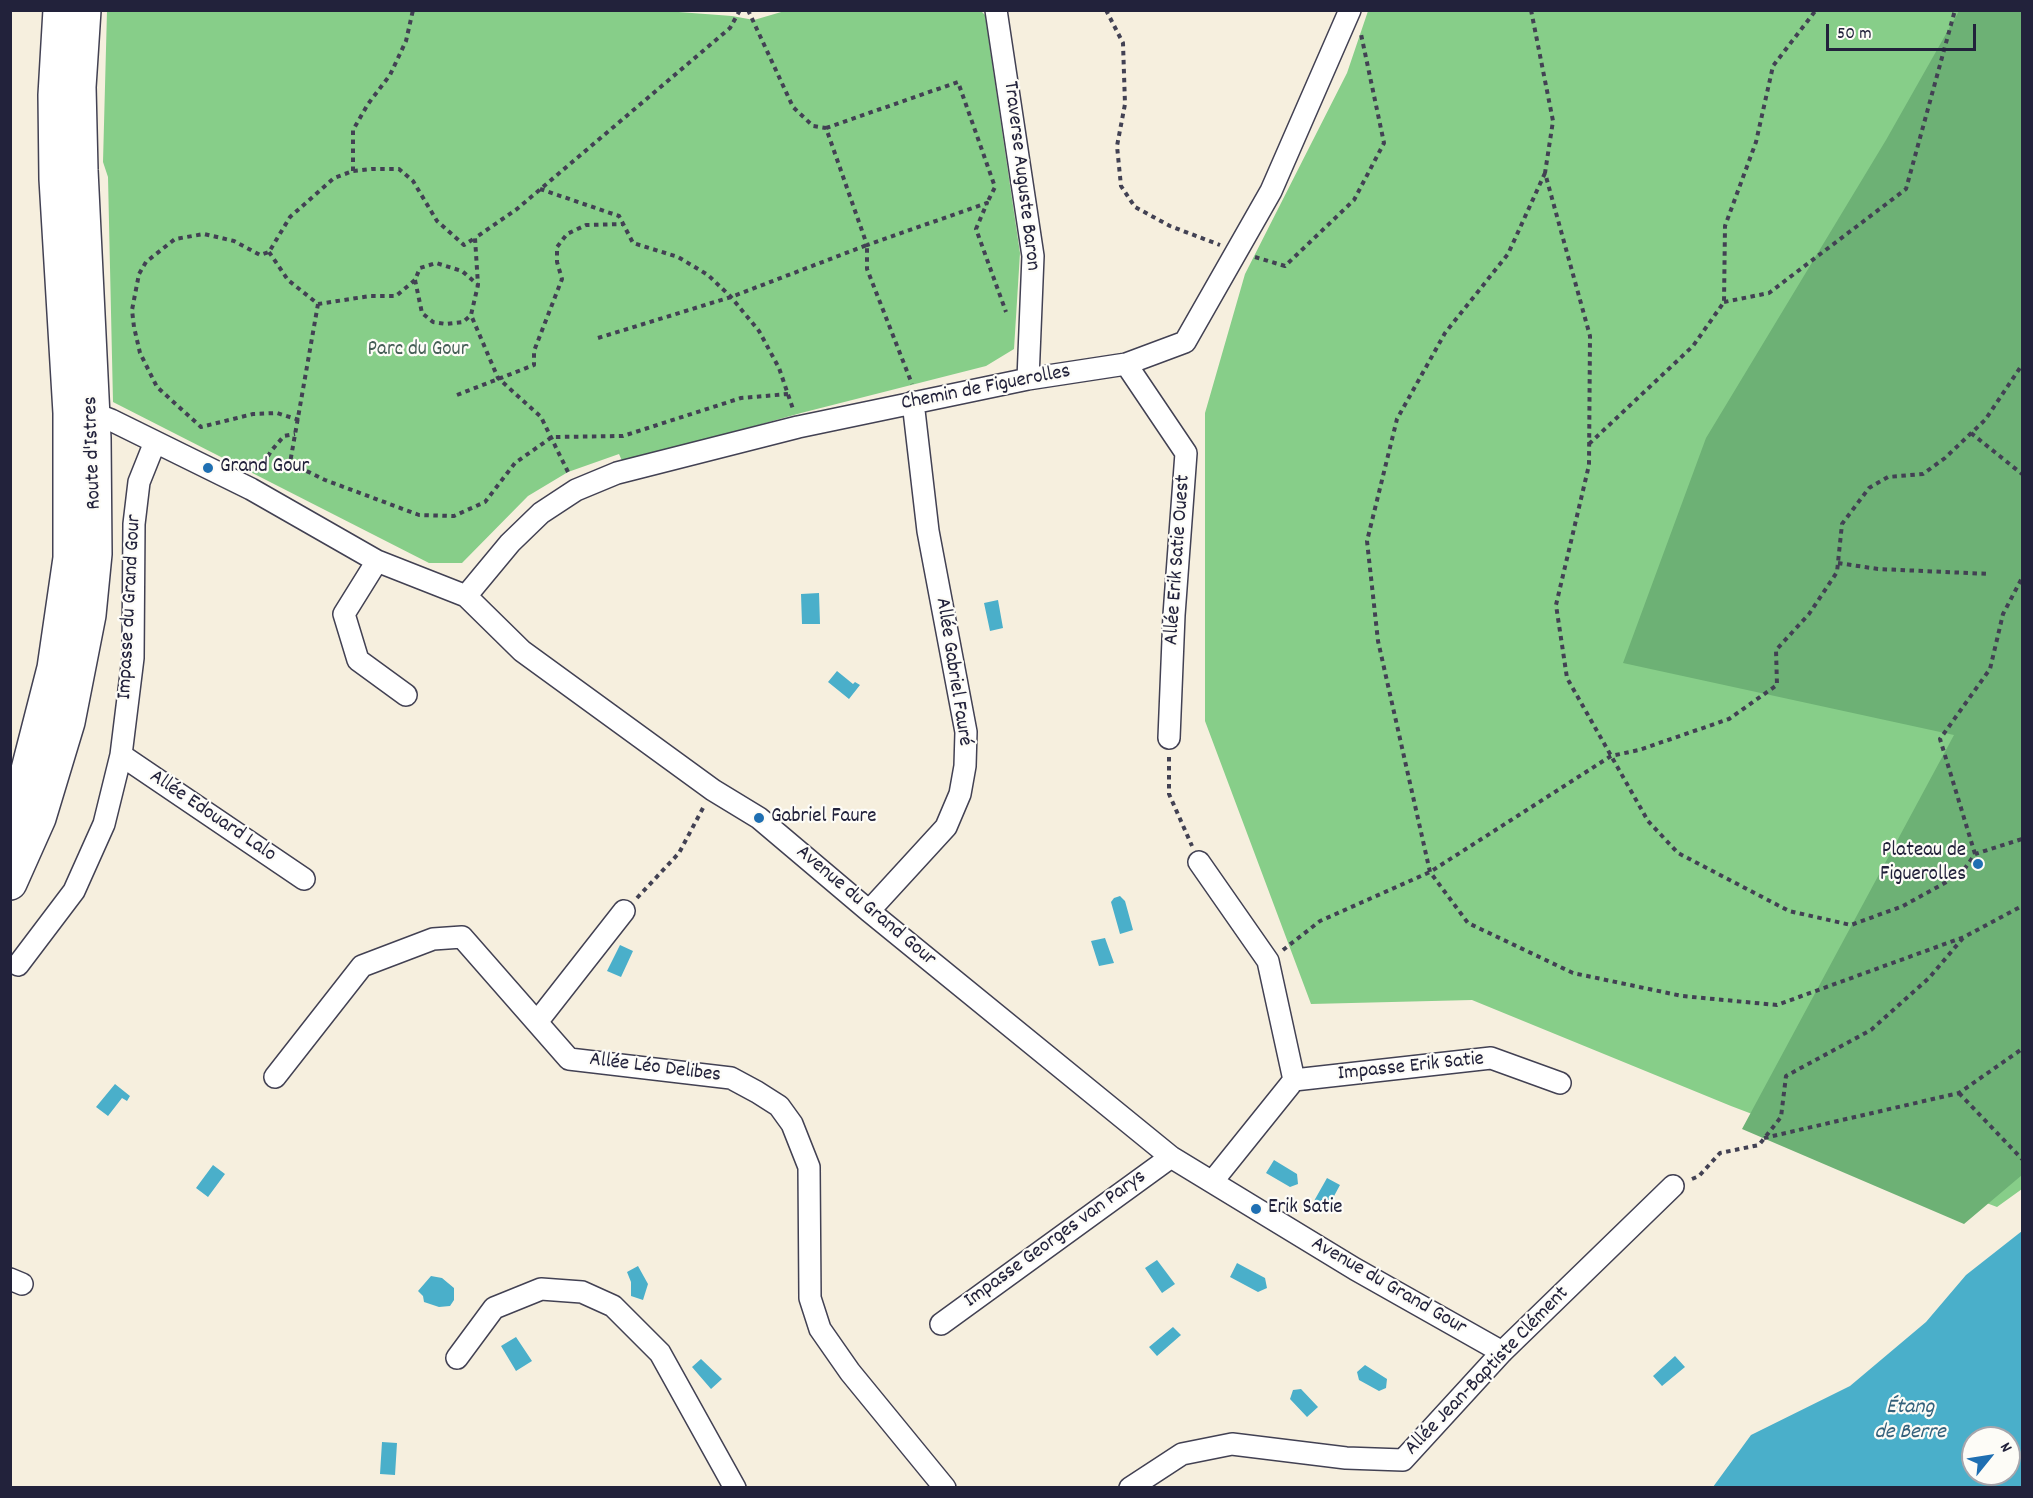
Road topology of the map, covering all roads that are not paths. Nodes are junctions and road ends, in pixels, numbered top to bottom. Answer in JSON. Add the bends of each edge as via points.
{"nodes":[{"id":1,"x":60,"y":10,"type":"edge"},
{"id":2,"x":84,"y":10,"type":"edge"},
{"id":3,"x":996,"y":10,"type":"edge"},
{"id":4,"x":1350,"y":10,"type":"edge"},
{"id":5,"x":1126,"y":364,"type":"junction"},
{"id":6,"x":1028,"y":380,"type":"junction"},
{"id":7,"x":917,"y":402,"type":"junction"},
{"id":8,"x":81,"y":413,"type":"junction"},
{"id":9,"x":155,"y":442,"type":"junction"},
{"id":10,"x":376,"y":561,"type":"junction"},
{"id":11,"x":466,"y":596,"type":"junction"},
{"id":12,"x":406,"y":695,"type":"dead end"},
{"id":13,"x":1169,"y":738,"type":"road end"},
{"id":14,"x":121,"y":755,"type":"junction"},
{"id":15,"x":10,"y":824,"type":"edge"},
{"id":16,"x":1199,"y":862,"type":"road end"},
{"id":17,"x":304,"y":879,"type":"dead end"},
{"id":18,"x":10,"y":883,"type":"edge"},
{"id":19,"x":624,"y":911,"type":"road end"},
{"id":20,"x":869,"y":911,"type":"junction"},
{"id":21,"x":18,"y":964,"type":"dead end"},
{"id":22,"x":537,"y":1022,"type":"junction"},
{"id":23,"x":275,"y":1077,"type":"dead end"},
{"id":24,"x":1294,"y":1080,"type":"junction"},
{"id":25,"x":1560,"y":1083,"type":"dead end"},
{"id":26,"x":1172,"y":1157,"type":"junction"},
{"id":27,"x":1212,"y":1182,"type":"junction"},
{"id":28,"x":1673,"y":1185,"type":"road end"},
{"id":29,"x":941,"y":1324,"type":"dead end"},
{"id":30,"x":1502,"y":1352,"type":"junction"},
{"id":31,"x":458,"y":1358,"type":"dead end"},
{"id":32,"x":735,"y":1488,"type":"edge"},
{"id":33,"x":945,"y":1488,"type":"edge"},
{"id":34,"x":1130,"y":1488,"type":"edge"}],
"edges":[{"from":1,"to":8,"type":"main road","name":"Route d'Istres","via":[[56,179]]},
{"from":2,"to":8,"type":"main road","name":"Route d'Istres","via":[[79,87]]},
{"from":3,"to":6,"type":"street","name":"Traverse Auguste Baron","via":[[1033,256]]},
{"from":4,"to":5,"type":"street","name":"Chemin de Figuerolles","via":[[1271,191],[1185,342]]},
{"from":5,"to":6,"type":"street","name":"Chemin de Figuerolles"},
{"from":5,"to":13,"type":"street","name":"Allée Erik Satie Ouest","via":[[1186,453]]},
{"from":6,"to":7,"type":"street","name":"Chemin de Figuerolles"},
{"from":7,"to":11,"type":"street","name":"Chemin de Figuerolles","via":[[798,426],[617,473],[576,490],[541,513]]},
{"from":7,"to":20,"type":"street","name":"Allée Gabriel Fauré","via":[[928,531],[966,732],[965,766],[960,794],[946,827]]},
{"from":8,"to":9,"type":"street","name":"Avenue du Grand Gour"},
{"from":8,"to":15,"type":"main road","name":"Route d'Istres","via":[[70,558],[54,668],[23,789]]},
{"from":8,"to":18,"type":"main road","name":"Route d'Istres","via":[[95,554],[81,660],[68,722],[39,818]]},
{"from":9,"to":10,"type":"street","name":"Avenue du Grand Gour","via":[[251,489]]},
{"from":9,"to":14,"type":"street","name":"Impasse du Grand Gour","via":[[139,482],[134,524],[133,658]]},
{"from":10,"to":11,"type":"street","name":"Avenue du Grand Gour"},
{"from":10,"to":12,"type":"street","via":[[344,614],[358,660]]},
{"from":11,"to":20,"type":"street","name":"Avenue du Grand Gour","via":[[522,651],[713,790],[759,818]]},
{"from":14,"to":17,"type":"street","name":"Allée Edouard Lalo"},
{"from":14,"to":21,"type":"street","name":"Impasse du Grand Gour","via":[[104,824],[74,891]]},
{"from":16,"to":24,"type":"street","via":[[1268,961]]},
{"from":19,"to":22,"type":"street"},
{"from":20,"to":26,"type":"street","name":"Avenue du Grand Gour"},
{"from":22,"to":23,"type":"street","name":"Allée Léo Delibes","via":[[462,937],[433,939],[362,966]]},
{"from":22,"to":33,"type":"street","name":"Allée Léo Delibes","via":[[569,1059],[731,1078],[778,1106],[792,1124],[809,1167],[810,1298],[820,1329]]},
{"from":24,"to":25,"type":"street","name":"Impasse Erik Satie","via":[[1491,1058]]},
{"from":24,"to":27,"type":"street"},
{"from":26,"to":27,"type":"street","name":"Avenue du Grand Gour"},
{"from":26,"to":29,"type":"street","name":"Impasse Georges van Parys"},
{"from":27,"to":30,"type":"street","name":"Avenue du Grand Gour","via":[[1354,1269]]},
{"from":28,"to":30,"type":"street","name":"Allée Jean-Baptiste Clément"},
{"from":30,"to":34,"type":"street","name":"Allée Jean-Baptiste Clément","via":[[1403,1460],[1346,1458],[1232,1444],[1182,1454]]},
{"from":31,"to":32,"type":"street","via":[[494,1308],[541,1289],[582,1292],[613,1306],[660,1353]]}]}
